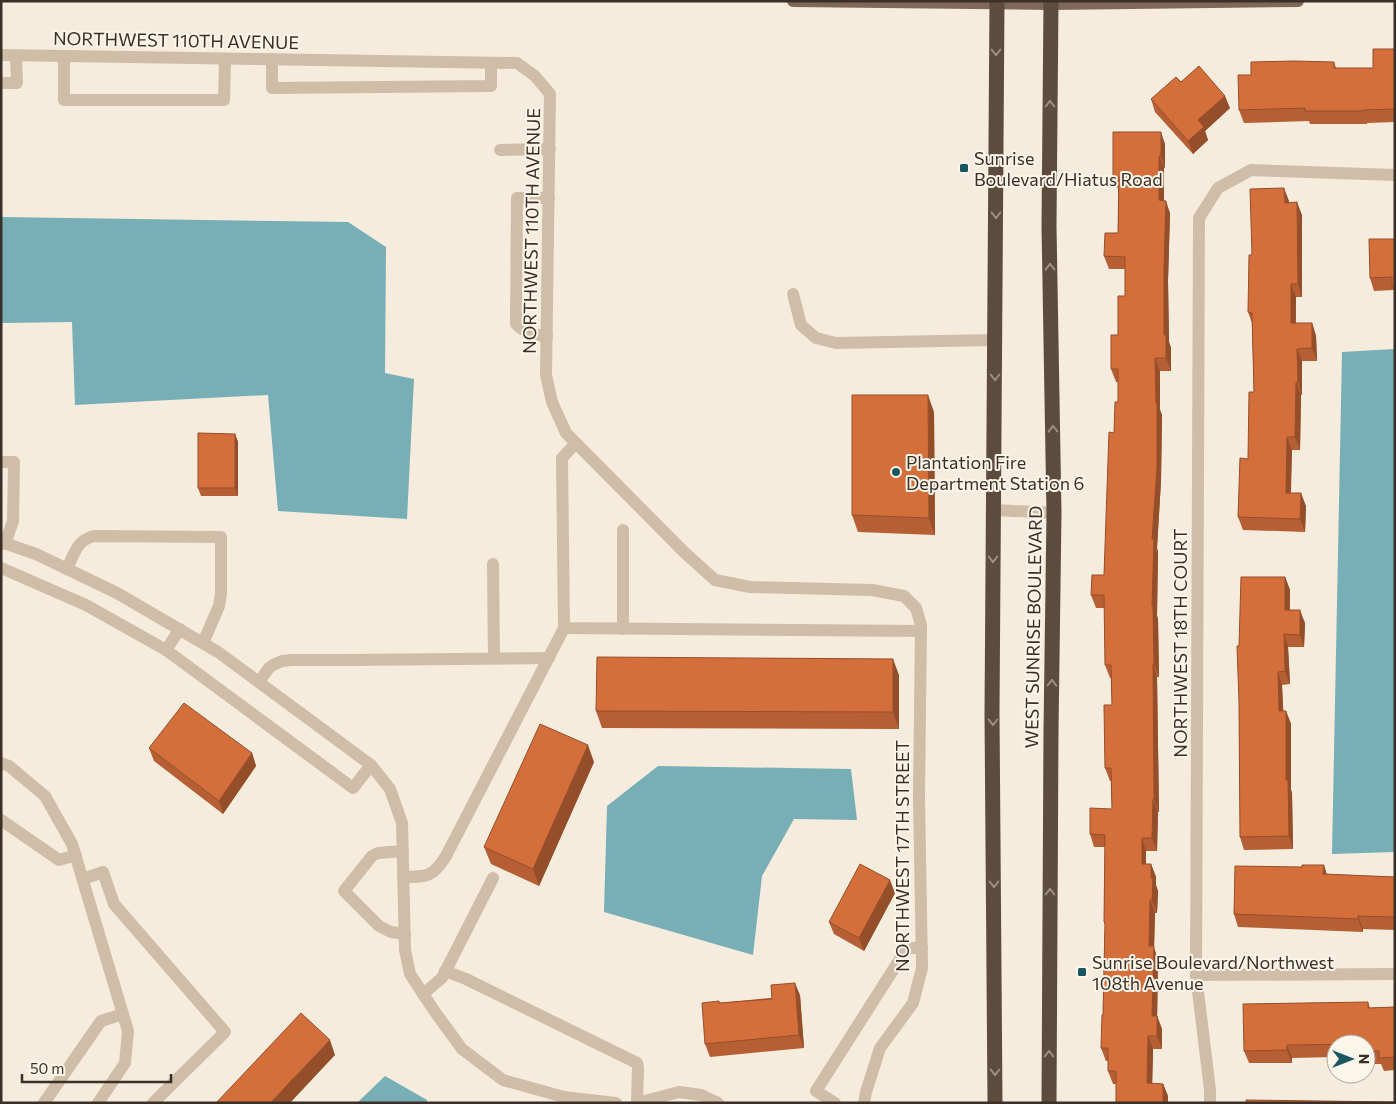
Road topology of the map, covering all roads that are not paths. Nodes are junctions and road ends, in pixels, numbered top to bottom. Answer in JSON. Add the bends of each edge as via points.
{"nodes":[{"id":1,"x":793,"y":1,"type":"edge"},
{"id":2,"x":1298,"y":1,"type":"edge"},
{"id":3,"x":997,"y":2,"type":"edge"},
{"id":4,"x":1051,"y":3,"type":"edge"},
{"id":5,"x":1,"y":55,"type":"edge"},
{"id":6,"x":16,"y":56,"type":"junction"},
{"id":7,"x":64,"y":56,"type":"junction"},
{"id":8,"x":225,"y":59,"type":"junction"},
{"id":9,"x":272,"y":59,"type":"junction"},
{"id":10,"x":491,"y":63,"type":"junction"},
{"id":11,"x":1,"y":83,"type":"edge"},
{"id":12,"x":550,"y":149,"type":"junction"},
{"id":13,"x":500,"y":150,"type":"dead end"},
{"id":14,"x":1395,"y":175,"type":"edge"},
{"id":15,"x":549,"y":198,"type":"junction"},
{"id":16,"x":793,"y":294,"type":"dead end"},
{"id":17,"x":547,"y":336,"type":"junction"},
{"id":18,"x":995,"y":340,"type":"junction"},
{"id":19,"x":576,"y":443,"type":"junction"},
{"id":20,"x":1,"y":462,"type":"edge"},
{"id":21,"x":994,"y":510,"type":"junction"},
{"id":22,"x":1054,"y":513,"type":"junction"},
{"id":23,"x":623,"y":530,"type":"dead end"},
{"id":24,"x":3,"y":543,"type":"edge"},
{"id":25,"x":494,"y":564,"type":"dead end"},
{"id":26,"x":1,"y":568,"type":"edge"},
{"id":27,"x":67,"y":569,"type":"junction"},
{"id":28,"x":564,"y":628,"type":"junction"},
{"id":29,"x":921,"y":628,"type":"junction"},
{"id":30,"x":180,"y":629,"type":"junction"},
{"id":31,"x":623,"y":629,"type":"junction"},
{"id":32,"x":203,"y":643,"type":"junction"},
{"id":33,"x":166,"y":650,"type":"junction"},
{"id":34,"x":494,"y":658,"type":"junction"},
{"id":35,"x":549,"y":658,"type":"junction"},
{"id":36,"x":259,"y":682,"type":"junction"},
{"id":37,"x":1,"y":763,"type":"edge"},
{"id":38,"x":371,"y":765,"type":"junction"},
{"id":39,"x":1,"y":820,"type":"edge"},
{"id":40,"x":403,"y":851,"type":"junction"},
{"id":41,"x":76,"y":855,"type":"junction"},
{"id":42,"x":403,"y":877,"type":"junction"},
{"id":43,"x":493,"y":878,"type":"dead end"},
{"id":44,"x":83,"y":879,"type":"junction"},
{"id":45,"x":405,"y":934,"type":"junction"},
{"id":46,"x":922,"y":948,"type":"junction"},
{"id":47,"x":446,"y":971,"type":"junction"},
{"id":48,"x":1395,"y":974,"type":"edge"},
{"id":49,"x":1196,"y":975,"type":"junction"},
{"id":50,"x":423,"y":994,"type":"junction"},
{"id":51,"x":123,"y":1014,"type":"junction"},
{"id":52,"x":44,"y":1103,"type":"edge"},
{"id":53,"x":98,"y":1103,"type":"edge"},
{"id":54,"x":153,"y":1103,"type":"edge"},
{"id":55,"x":616,"y":1103,"type":"edge"},
{"id":56,"x":637,"y":1103,"type":"edge"},
{"id":57,"x":718,"y":1103,"type":"edge"},
{"id":58,"x":835,"y":1103,"type":"edge"},
{"id":59,"x":864,"y":1103,"type":"edge"},
{"id":60,"x":995,"y":1103,"type":"edge"},
{"id":61,"x":1049,"y":1103,"type":"edge"},
{"id":62,"x":1210,"y":1103,"type":"edge"}],
"edges":[{"from":1,"to":3,"type":"main road"},
{"from":2,"to":4,"type":"main road"},
{"from":3,"to":4,"type":"main road"},
{"from":3,"to":18,"type":"highway","one_way":true},
{"from":22,"to":4,"type":"highway","name":"WEST SUNRISE BOULEVARD","one_way":true,"via":[[1049,226]]},
{"from":5,"to":6,"type":"street","name":"NORTHWEST 110TH AVENUE"},
{"from":6,"to":7,"type":"street","name":"NORTHWEST 110TH AVENUE"},
{"from":6,"to":11,"type":"street","via":[[16,83]]},
{"from":7,"to":8,"type":"street","name":"NORTHWEST 110TH AVENUE"},
{"from":7,"to":8,"type":"street","via":[[64,100],[224,100]]},
{"from":8,"to":9,"type":"street","name":"NORTHWEST 110TH AVENUE"},
{"from":9,"to":10,"type":"street","name":"NORTHWEST 110TH AVENUE"},
{"from":9,"to":10,"type":"street","via":[[272,88],[491,86]]},
{"from":10,"to":12,"type":"street","name":"NORTHWEST 110TH AVENUE","via":[[518,63],[550,94]]},
{"from":12,"to":13,"type":"street"},
{"from":12,"to":15,"type":"street","name":"NORTHWEST 110TH AVENUE"},
{"from":14,"to":49,"type":"street","name":"NORTHWEST 18TH COURT","via":[[1251,170],[1218,188],[1198,218]]},
{"from":15,"to":17,"type":"street","name":"NORTHWEST 110TH AVENUE"},
{"from":15,"to":17,"type":"street","via":[[517,198],[516,324],[528,333]]},
{"from":16,"to":18,"type":"street","via":[[801,325],[816,338],[836,343]]},
{"from":17,"to":19,"type":"street","name":"NORTHWEST 110TH AVENUE","via":[[546,375],[552,402],[566,433]]},
{"from":18,"to":21,"type":"highway","one_way":true},
{"from":19,"to":28,"type":"street","via":[[562,458]]},
{"from":19,"to":29,"type":"street","name":"NORTHWEST 110TH AVENUE","via":[[715,580],[750,587],[872,590],[904,596],[916,608]]},
{"from":20,"to":24,"type":"street","via":[[14,462],[13,520]]},
{"from":21,"to":22,"type":"street"},
{"from":21,"to":60,"type":"highway","one_way":true},
{"from":61,"to":22,"type":"highway","name":"WEST SUNRISE BOULEVARD","one_way":true},
{"from":23,"to":31,"type":"street"},
{"from":24,"to":27,"type":"street"},
{"from":25,"to":34,"type":"street"},
{"from":26,"to":33,"type":"street","via":[[86,605]]},
{"from":27,"to":30,"type":"street"},
{"from":27,"to":32,"type":"street","via":[[82,541],[94,536],[221,537],[219,606]]},
{"from":28,"to":31,"type":"street"},
{"from":28,"to":35,"type":"street"},
{"from":29,"to":31,"type":"street"},
{"from":29,"to":46,"type":"street","name":"NORTHWEST 17TH STREET","via":[[919,796]]},
{"from":30,"to":32,"type":"street"},
{"from":30,"to":33,"type":"street"},
{"from":32,"to":36,"type":"street"},
{"from":33,"to":38,"type":"street","via":[[353,788]]},
{"from":34,"to":35,"type":"street"},
{"from":34,"to":36,"type":"street","via":[[282,661],[269,668]]},
{"from":35,"to":42,"type":"street","via":[[439,868],[423,877]]},
{"from":36,"to":38,"type":"street"},
{"from":37,"to":41,"type":"street","via":[[46,796]]},
{"from":38,"to":40,"type":"street","via":[[390,789],[402,822]]},
{"from":39,"to":41,"type":"street","via":[[59,860]]},
{"from":40,"to":42,"type":"street"},
{"from":40,"to":45,"type":"street","via":[[372,856],[344,891],[379,926]]},
{"from":41,"to":44,"type":"street"},
{"from":42,"to":45,"type":"street"},
{"from":43,"to":47,"type":"street"},
{"from":44,"to":51,"type":"street"},
{"from":44,"to":54,"type":"street","via":[[103,872],[114,904],[225,1032]]},
{"from":45,"to":50,"type":"street","via":[[410,974]]},
{"from":46,"to":58,"type":"street","via":[[907,948],[816,1091]]},
{"from":46,"to":59,"type":"street","name":"NORTHWEST 17TH STREET","via":[[922,968],[913,1003],[880,1048]]},
{"from":47,"to":50,"type":"street"},
{"from":47,"to":56,"type":"street","via":[[637,1063]]},
{"from":48,"to":49,"type":"street"},
{"from":49,"to":62,"type":"street","name":"NORTHWEST 18TH COURT"},
{"from":50,"to":55,"type":"street","via":[[462,1049],[503,1080],[564,1097]]},
{"from":51,"to":52,"type":"street","via":[[101,1021]]},
{"from":51,"to":53,"type":"street","via":[[128,1031],[125,1063]]},
{"from":56,"to":57,"type":"street","via":[[678,1092],[701,1095]]}]}
